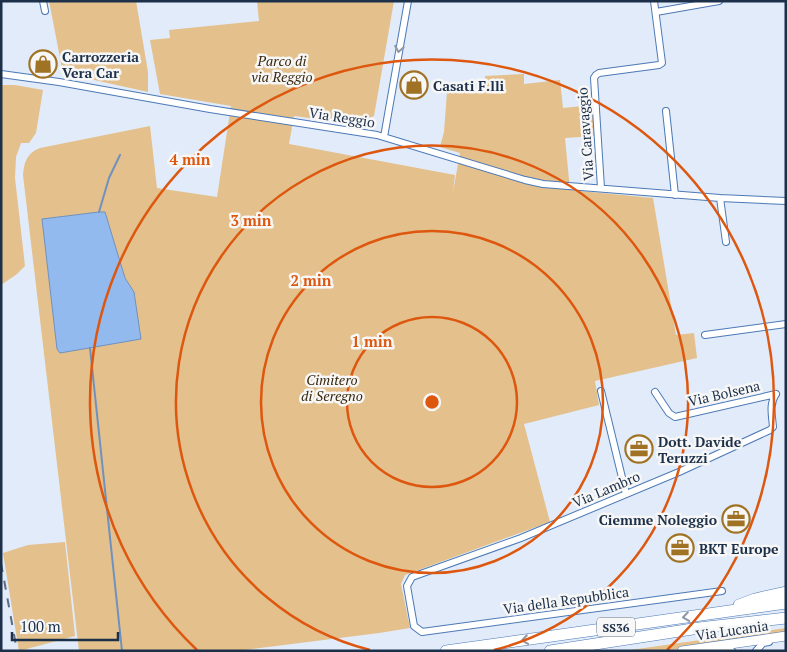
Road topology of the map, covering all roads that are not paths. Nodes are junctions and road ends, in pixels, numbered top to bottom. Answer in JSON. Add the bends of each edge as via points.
{"nodes":[{"id":1,"x":43,"y":1,"type":"edge"},
{"id":2,"x":408,"y":1,"type":"edge"},
{"id":3,"x":654,"y":1,"type":"edge"},
{"id":4,"x":719,"y":1,"type":"edge"},
{"id":5,"x":46,"y":11,"type":"dead end"},
{"id":6,"x":656,"y":12,"type":"junction"},
{"id":7,"x":1,"y":74,"type":"edge"},
{"id":8,"x":666,"y":111,"type":"dead end"},
{"id":9,"x":384,"y":137,"type":"junction"},
{"id":10,"x":602,"y":188,"type":"junction"},
{"id":11,"x":675,"y":195,"type":"junction"},
{"id":12,"x":720,"y":198,"type":"junction"},
{"id":13,"x":786,"y":201,"type":"edge"},
{"id":14,"x":726,"y":242,"type":"dead end"},
{"id":15,"x":786,"y":324,"type":"edge"},
{"id":16,"x":705,"y":335,"type":"dead end"},
{"id":17,"x":601,"y":391,"type":"dead end"},
{"id":18,"x":655,"y":392,"type":"dead end"},
{"id":19,"x":778,"y":393,"type":"joint"},
{"id":20,"x":626,"y":494,"type":"junction"},
{"id":21,"x":722,"y":591,"type":"dead end"},
{"id":22,"x":786,"y":592,"type":"edge"},
{"id":23,"x":786,"y":603,"type":"edge"},
{"id":24,"x":717,"y":613,"type":"junction"},
{"id":25,"x":786,"y":618,"type":"edge"},
{"id":26,"x":414,"y":626,"type":"joint"},
{"id":27,"x":786,"y":637,"type":"edge"},
{"id":28,"x":446,"y":651,"type":"edge"},
{"id":29,"x":550,"y":651,"type":"edge"},
{"id":30,"x":682,"y":651,"type":"edge"},
{"id":31,"x":706,"y":651,"type":"edge"},
{"id":32,"x":732,"y":651,"type":"edge"},
{"id":33,"x":756,"y":651,"type":"edge"}],
"edges":[{"from":1,"to":5,"type":"street"},
{"from":2,"to":9,"type":"street","one_way":true},
{"from":3,"to":6,"type":"street"},
{"from":4,"to":6,"type":"street"},
{"from":6,"to":10,"type":"street","name":"Via Caravaggio","via":[[662,63],[599,73],[594,78]]},
{"from":7,"to":9,"type":"street","name":"Via Reggio"},
{"from":8,"to":11,"type":"street"},
{"from":9,"to":10,"type":"street","name":"Via Reggio","via":[[524,180]]},
{"from":10,"to":11,"type":"street","name":"Via Reggio"},
{"from":11,"to":12,"type":"street","name":"Via Reggio"},
{"from":12,"to":13,"type":"street","name":"Via Reggio"},
{"from":12,"to":14,"type":"street"},
{"from":15,"to":16,"type":"street"},
{"from":17,"to":20,"type":"street"},
{"from":18,"to":19,"type":"street","name":"Via Bolsena","via":[[675,417]]},
{"from":19,"to":20,"type":"street","name":"Via Lambro","via":[[772,402],[773,427],[770,430]]},
{"from":20,"to":26,"type":"street","name":"Via Lambro","via":[[521,538],[412,578],[407,586]]},
{"from":21,"to":26,"type":"street","name":"Via della Repubblica","via":[[422,632]]},
{"from":22,"to":24,"type":"highway"},
{"from":23,"to":24,"type":"highway","number":"SS36"},
{"from":24,"to":28,"type":"highway","number":"SS36","one_way":true},
{"from":25,"to":29,"type":"highway","number":"SS36"},
{"from":27,"to":30,"type":"street","name":"Via Lucania"},
{"from":27,"to":33,"type":"street","via":[[763,643]]},
{"from":31,"to":32,"type":"street"}]}
